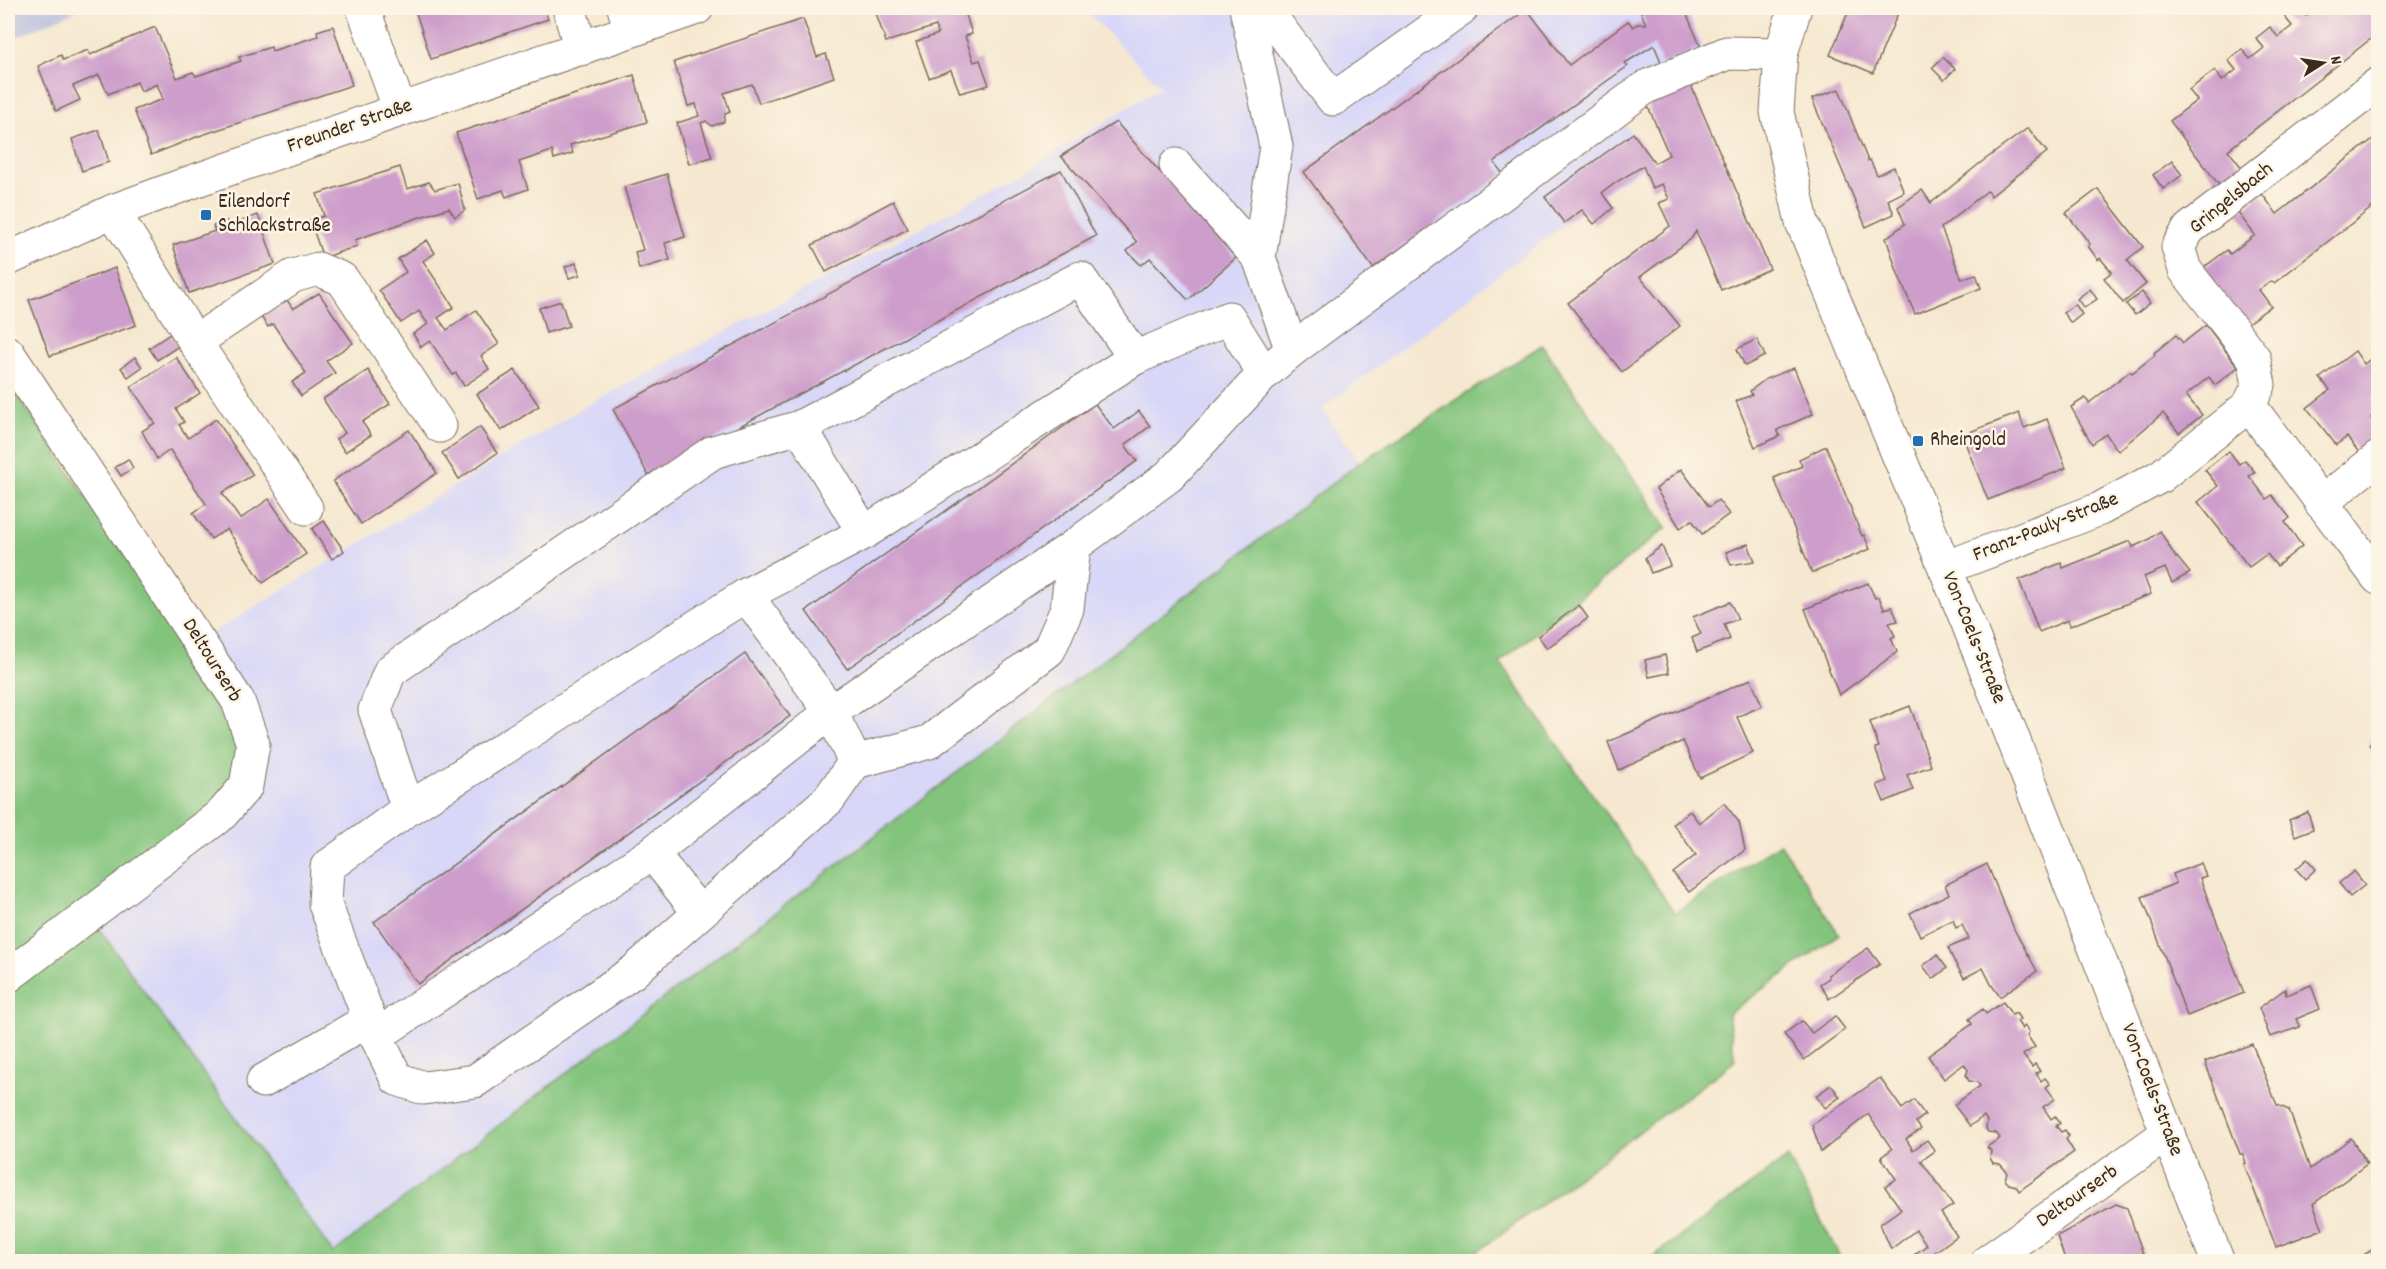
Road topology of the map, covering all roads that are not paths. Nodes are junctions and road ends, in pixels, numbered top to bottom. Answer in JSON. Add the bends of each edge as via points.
{"nodes":[{"id":1,"x":363,"y":8,"type":"edge"},
{"id":2,"x":569,"y":8,"type":"edge"},
{"id":3,"x":697,"y":8,"type":"edge"},
{"id":4,"x":1246,"y":8,"type":"edge"},
{"id":5,"x":1264,"y":8,"type":"edge"},
{"id":6,"x":1462,"y":8,"type":"edge"},
{"id":7,"x":1795,"y":8,"type":"edge"},
{"id":8,"x":627,"y":19,"type":"edge"},
{"id":9,"x":581,"y":49,"type":"junction"},
{"id":10,"x":1781,"y":54,"type":"junction"},
{"id":11,"x":2379,"y":84,"type":"edge"},
{"id":12,"x":400,"y":110,"type":"junction"},
{"id":13,"x":1176,"y":165,"type":"dead end"},
{"id":14,"x":113,"y":211,"type":"junction"},
{"id":15,"x":1259,"y":258,"type":"junction"},
{"id":16,"x":8,"y":259,"type":"edge"},
{"id":17,"x":195,"y":342,"type":"junction"},
{"id":18,"x":1292,"y":350,"type":"junction"},
{"id":19,"x":8,"y":353,"type":"edge"},
{"id":20,"x":1135,"y":358,"type":"junction"},
{"id":21,"x":1264,"y":374,"type":"junction"},
{"id":22,"x":2249,"y":405,"type":"junction"},
{"id":23,"x":440,"y":426,"type":"dead end"},
{"id":24,"x":800,"y":427,"type":"junction"},
{"id":25,"x":2379,"y":458,"type":"edge"},
{"id":26,"x":2321,"y":503,"type":"junction"},
{"id":27,"x":306,"y":508,"type":"dead end"},
{"id":28,"x":864,"y":533,"type":"junction"},
{"id":29,"x":1074,"y":546,"type":"junction"},
{"id":30,"x":1945,"y":568,"type":"junction"},
{"id":31,"x":2379,"y":578,"type":"edge"},
{"id":32,"x":746,"y":595,"type":"junction"},
{"id":33,"x":831,"y":712,"type":"junction"},
{"id":34,"x":855,"y":762,"type":"junction"},
{"id":35,"x":408,"y":809,"type":"junction"},
{"id":36,"x":652,"y":853,"type":"junction"},
{"id":37,"x":699,"y":912,"type":"junction"},
{"id":38,"x":8,"y":976,"type":"edge"},
{"id":39,"x":373,"y":1027,"type":"junction"},
{"id":40,"x":263,"y":1081,"type":"dead end"},
{"id":41,"x":2168,"y":1133,"type":"junction"},
{"id":42,"x":1987,"y":1262,"type":"edge"},
{"id":43,"x":2218,"y":1262,"type":"edge"}],
"edges":[{"from":1,"to":12,"type":"main road"},
{"from":2,"to":9,"type":"main road"},
{"from":3,"to":8,"type":"main road","name":"Freunder Straße"},
{"from":4,"to":15,"type":"main road","via":[[1276,146]]},
{"from":5,"to":6,"type":"main road","via":[[1333,99]]},
{"from":7,"to":10,"type":"main road","name":"Von-Coels-Straße"},
{"from":8,"to":9,"type":"main road","name":"Freunder Straße"},
{"from":9,"to":12,"type":"main road","name":"Freunder Straße"},
{"from":10,"to":18,"type":"main road","via":[[1727,52],[1646,87]]},
{"from":10,"to":30,"type":"main road","name":"Von-Coels-Straße","via":[[1777,112],[1802,222]]},
{"from":11,"to":22,"type":"main road","name":"Gringelsbach","via":[[2189,229],[2178,247],[2186,270],[2254,358],[2259,385]]},
{"from":12,"to":14,"type":"main road","name":"Freunder Straße"},
{"from":13,"to":15,"type":"main road"},
{"from":14,"to":16,"type":"main road","name":"Freunder Straße"},
{"from":14,"to":17,"type":"main road"},
{"from":15,"to":18,"type":"main road"},
{"from":17,"to":23,"type":"main road","via":[[293,276],[318,269],[342,279]]},
{"from":17,"to":27,"type":"main road"},
{"from":18,"to":21,"type":"main road"},
{"from":19,"to":38,"type":"main road","name":"Deltourserb","via":[[238,701],[253,744],[246,786],[222,814]]},
{"from":20,"to":21,"type":"main road","via":[[1229,318]]},
{"from":20,"to":24,"type":"main road","via":[[1080,278]]},
{"from":20,"to":28,"type":"main road"},
{"from":21,"to":29,"type":"main road","via":[[1169,476]]},
{"from":22,"to":26,"type":"main road"},
{"from":22,"to":30,"type":"main road","name":"Franz-Pauly-Straße","via":[[2161,476],[2100,509]]},
{"from":24,"to":28,"type":"main road"},
{"from":24,"to":35,"type":"main road","via":[[713,452],[390,671],[375,710]]},
{"from":25,"to":26,"type":"main road"},
{"from":26,"to":31,"type":"main road"},
{"from":28,"to":32,"type":"main road"},
{"from":29,"to":33,"type":"main road"},
{"from":29,"to":34,"type":"main road","via":[[1067,609],[1049,650],[929,742]]},
{"from":30,"to":41,"type":"main road","name":"Von-Coels-Straße"},
{"from":32,"to":33,"type":"main road"},
{"from":32,"to":35,"type":"main road"},
{"from":33,"to":34,"type":"main road"},
{"from":33,"to":36,"type":"main road"},
{"from":34,"to":37,"type":"main road","via":[[829,800]]},
{"from":35,"to":39,"type":"main road","via":[[327,867],[325,904]]},
{"from":36,"to":37,"type":"main road"},
{"from":36,"to":39,"type":"main road"},
{"from":37,"to":39,"type":"main road","via":[[633,972],[475,1081],[424,1088],[397,1079]]},
{"from":39,"to":40,"type":"main road"},
{"from":41,"to":42,"type":"main road","name":"Deltourserb"},
{"from":41,"to":43,"type":"main road","name":"Von-Coels-Straße"}]}
